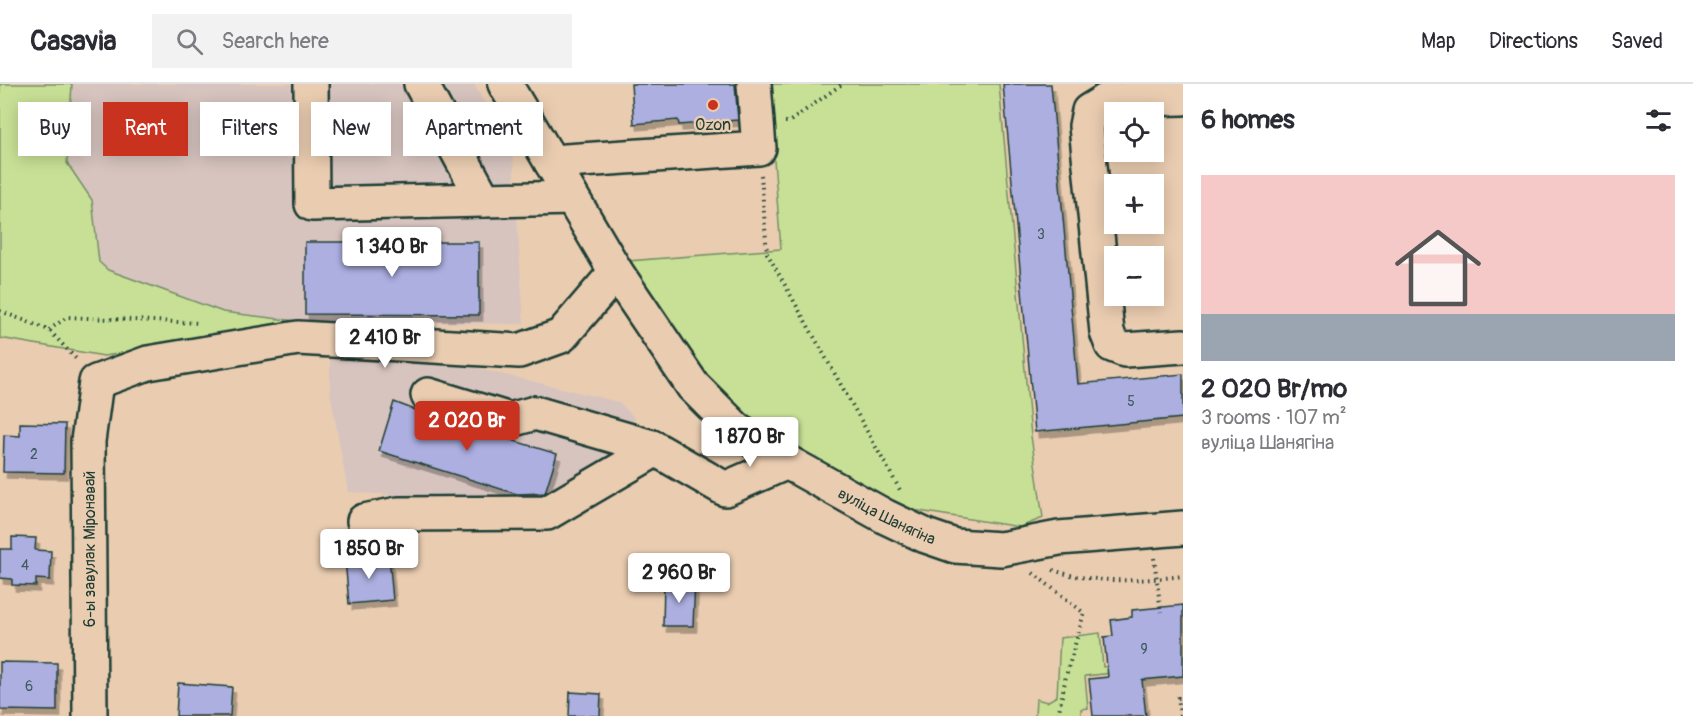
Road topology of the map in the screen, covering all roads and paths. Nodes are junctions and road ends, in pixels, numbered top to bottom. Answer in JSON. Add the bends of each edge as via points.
{"nodes":[{"id":1,"x":311,"y":84,"type":"edge"},
{"id":2,"x":421,"y":84,"type":"edge"},
{"id":3,"x":505,"y":84,"type":"edge"},
{"id":4,"x":754,"y":84,"type":"edge"},
{"id":5,"x":842,"y":84,"type":"edge"},
{"id":6,"x":1183,"y":98,"type":"edge"},
{"id":7,"x":758,"y":137,"type":"junction"},
{"id":8,"x":551,"y":162,"type":"junction"},
{"id":9,"x":572,"y":198,"type":"junction"},
{"id":10,"x":484,"y":200,"type":"junction"},
{"id":11,"x":616,"y":272,"type":"junction"},
{"id":12,"x":0,"y":311,"type":"edge"},
{"id":13,"x":206,"y":323,"type":"dead end"},
{"id":14,"x":49,"y":330,"type":"junction"},
{"id":15,"x":1183,"y":346,"type":"edge"},
{"id":16,"x":96,"y":382,"type":"junction"},
{"id":17,"x":428,"y":395,"type":"dead end"},
{"id":18,"x":652,"y":447,"type":"junction"},
{"id":19,"x":787,"y":462,"type":"junction"},
{"id":20,"x":904,"y":495,"type":"dead end"},
{"id":21,"x":364,"y":521,"type":"dead end"},
{"id":22,"x":1183,"y":528,"type":"edge"},
{"id":23,"x":1151,"y":531,"type":"junction"},
{"id":24,"x":1001,"y":549,"type":"junction"},
{"id":25,"x":1161,"y":612,"type":"dead end"},
{"id":26,"x":1183,"y":698,"type":"edge"},
{"id":27,"x":90,"y":716,"type":"edge"},
{"id":28,"x":1058,"y":716,"type":"edge"},
{"id":29,"x":1180,"y":716,"type":"edge"}],
"edges":[{"from":1,"to":10,"type":"street","via":[[312,204]]},
{"from":2,"to":10,"type":"street"},
{"from":3,"to":8,"type":"street","name":"вуліца Шанягіна"},
{"from":4,"to":7,"type":"street"},
{"from":5,"to":7,"type":"path","via":[[789,122]]},
{"from":6,"to":15,"type":"street","via":[[1107,100],[1089,111],[1086,126],[1107,332],[1112,345],[1125,350]]},
{"from":7,"to":8,"type":"street"},
{"from":7,"to":20,"type":"path","via":[[767,253]]},
{"from":8,"to":9,"type":"street","name":"вуліца Шанягіна"},
{"from":9,"to":10,"type":"street"},
{"from":9,"to":11,"type":"street","name":"вуліца Шанягіна"},
{"from":11,"to":16,"type":"street","via":[[561,336],[519,351],[298,338],[148,363]]},
{"from":11,"to":19,"type":"street","name":"вуліца Шанягіна","via":[[693,386],[736,429]]},
{"from":12,"to":14,"type":"path"},
{"from":13,"to":14,"type":"path","via":[[67,317]]},
{"from":14,"to":16,"type":"path"},
{"from":16,"to":27,"type":"street","name":"6-ы завулак Міронавай","via":[[88,441]]},
{"from":17,"to":18,"type":"street","via":[[510,420],[535,413]]},
{"from":18,"to":19,"type":"street","via":[[725,489]]},
{"from":18,"to":21,"type":"street","via":[[646,455],[547,513],[398,514]]},
{"from":19,"to":24,"type":"street","name":"вуліца Шанягіна","via":[[926,536],[955,546]]},
{"from":22,"to":23,"type":"street","name":"вуліца Шанягіна"},
{"from":23,"to":24,"type":"street","name":"вуліца Шанягіна","via":[[1059,538]]},
{"from":23,"to":25,"type":"path"},
{"from":24,"to":28,"type":"path","via":[[1084,613]]},
{"from":26,"to":29,"type":"path","via":[[1178,698]]}]}
